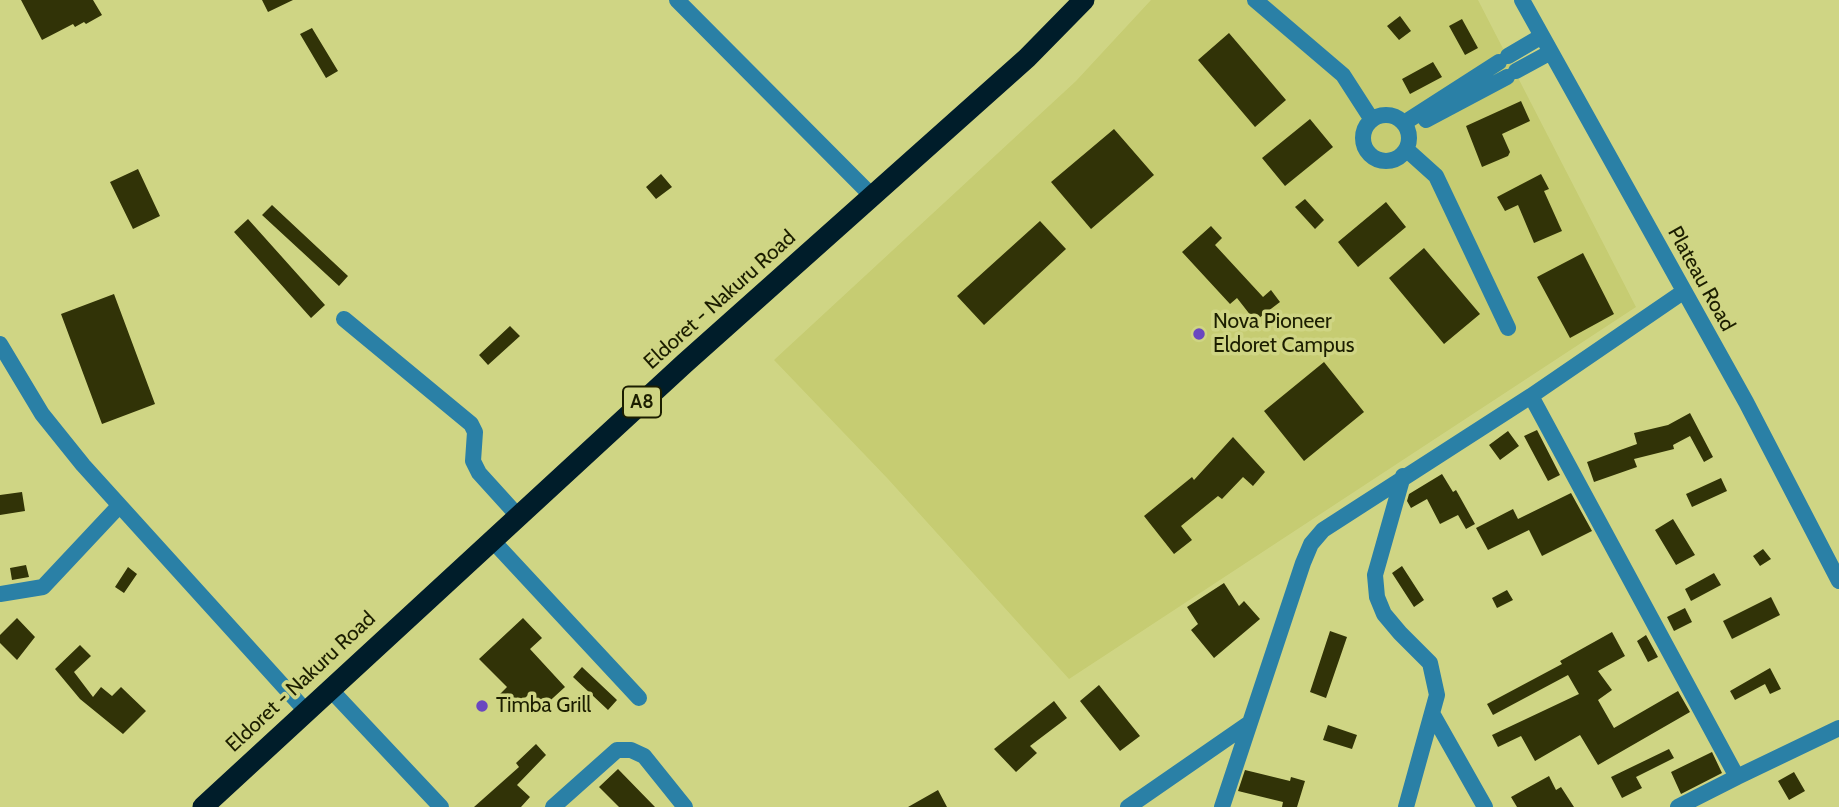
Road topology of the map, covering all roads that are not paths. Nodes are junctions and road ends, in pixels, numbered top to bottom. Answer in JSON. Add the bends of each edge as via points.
{"nodes":[{"id":1,"x":677,"y":0,"type":"edge"},
{"id":2,"x":1084,"y":0,"type":"edge"},
{"id":3,"x":1255,"y":0,"type":"edge"},
{"id":4,"x":1522,"y":0,"type":"edge"},
{"id":5,"x":1542,"y":36,"type":"junction"},
{"id":6,"x":1551,"y":52,"type":"junction"},
{"id":7,"x":1507,"y":66,"type":"junction"},
{"id":8,"x":1372,"y":120,"type":"junction"},
{"id":9,"x":1406,"y":127,"type":"junction"},
{"id":10,"x":1406,"y":149,"type":"junction"},
{"id":11,"x":873,"y":197,"type":"junction"},
{"id":12,"x":1683,"y":292,"type":"junction"},
{"id":13,"x":344,"y":319,"type":"dead end"},
{"id":14,"x":1508,"y":328,"type":"dead end"},
{"id":15,"x":0,"y":344,"type":"edge"},
{"id":16,"x":1531,"y":396,"type":"junction"},
{"id":17,"x":1403,"y":476,"type":"junction"},
{"id":18,"x":119,"y":506,"type":"junction"},
{"id":19,"x":518,"y":516,"type":"junction"},
{"id":20,"x":492,"y":540,"type":"junction"},
{"id":21,"x":1839,"y":581,"type":"edge"},
{"id":22,"x":0,"y":594,"type":"edge"},
{"id":23,"x":329,"y":688,"type":"junction"},
{"id":24,"x":639,"y":698,"type":"dead end"},
{"id":25,"x":304,"y":710,"type":"junction"},
{"id":26,"x":1433,"y":715,"type":"junction"},
{"id":27,"x":1248,"y":724,"type":"junction"},
{"id":28,"x":1839,"y":728,"type":"edge"},
{"id":29,"x":1737,"y":777,"type":"junction"},
{"id":30,"x":203,"y":807,"type":"edge"},
{"id":31,"x":441,"y":807,"type":"edge"},
{"id":32,"x":553,"y":807,"type":"edge"},
{"id":33,"x":685,"y":807,"type":"edge"},
{"id":34,"x":1128,"y":807,"type":"edge"},
{"id":35,"x":1222,"y":807,"type":"edge"},
{"id":36,"x":1406,"y":807,"type":"edge"},
{"id":37,"x":1485,"y":807,"type":"edge"},
{"id":38,"x":1678,"y":807,"type":"edge"}],
"edges":[{"from":1,"to":11,"type":"street"},
{"from":2,"to":11,"type":"highway","name":"Eldoret - Nakuru Road","number":"A8"},
{"from":3,"to":8,"type":"street","via":[[1343,75]]},
{"from":4,"to":5,"type":"street","name":"Plateau Road"},
{"from":5,"to":6,"type":"street","name":"Plateau Road"},
{"from":5,"to":7,"type":"street"},
{"from":6,"to":7,"type":"street"},
{"from":6,"to":12,"type":"street","name":"Plateau Road"},
{"from":7,"to":9,"type":"street"},
{"from":8,"to":9,"type":"street","via":[[1387,115]]},
{"from":8,"to":10,"type":"street","via":[[1363,139],[1369,154],[1391,160]]},
{"from":9,"to":10,"type":"street"},
{"from":10,"to":14,"type":"street","via":[[1436,176]]},
{"from":11,"to":19,"type":"highway","name":"Eldoret - Nakuru Road","number":"A8"},
{"from":12,"to":16,"type":"street"},
{"from":12,"to":21,"type":"street","name":"Plateau Road"},
{"from":13,"to":19,"type":"street","via":[[471,424],[475,432],[472,461]]},
{"from":15,"to":18,"type":"street","via":[[42,414]]},
{"from":16,"to":17,"type":"street"},
{"from":16,"to":29,"type":"street"},
{"from":17,"to":26,"type":"street","via":[[1375,575],[1377,597],[1384,614],[1430,663],[1437,695]]},
{"from":17,"to":27,"type":"street","via":[[1340,516],[1311,544]]},
{"from":18,"to":22,"type":"street","via":[[43,587]]},
{"from":18,"to":25,"type":"street"},
{"from":19,"to":20,"type":"highway","name":"Eldoret - Nakuru Road","number":"A8"},
{"from":20,"to":23,"type":"highway","name":"Eldoret - Nakuru Road","number":"A8"},
{"from":20,"to":24,"type":"street"},
{"from":23,"to":25,"type":"highway","name":"Eldoret - Nakuru Road","number":"A8"},
{"from":23,"to":31,"type":"street"},
{"from":25,"to":30,"type":"highway","name":"Eldoret - Nakuru Road","number":"A8"},
{"from":26,"to":36,"type":"street"},
{"from":26,"to":37,"type":"street"},
{"from":27,"to":34,"type":"street"},
{"from":27,"to":35,"type":"street"},
{"from":28,"to":29,"type":"street"},
{"from":29,"to":38,"type":"street"},
{"from":32,"to":33,"type":"street","via":[[617,750],[631,750],[645,757]]}]}
